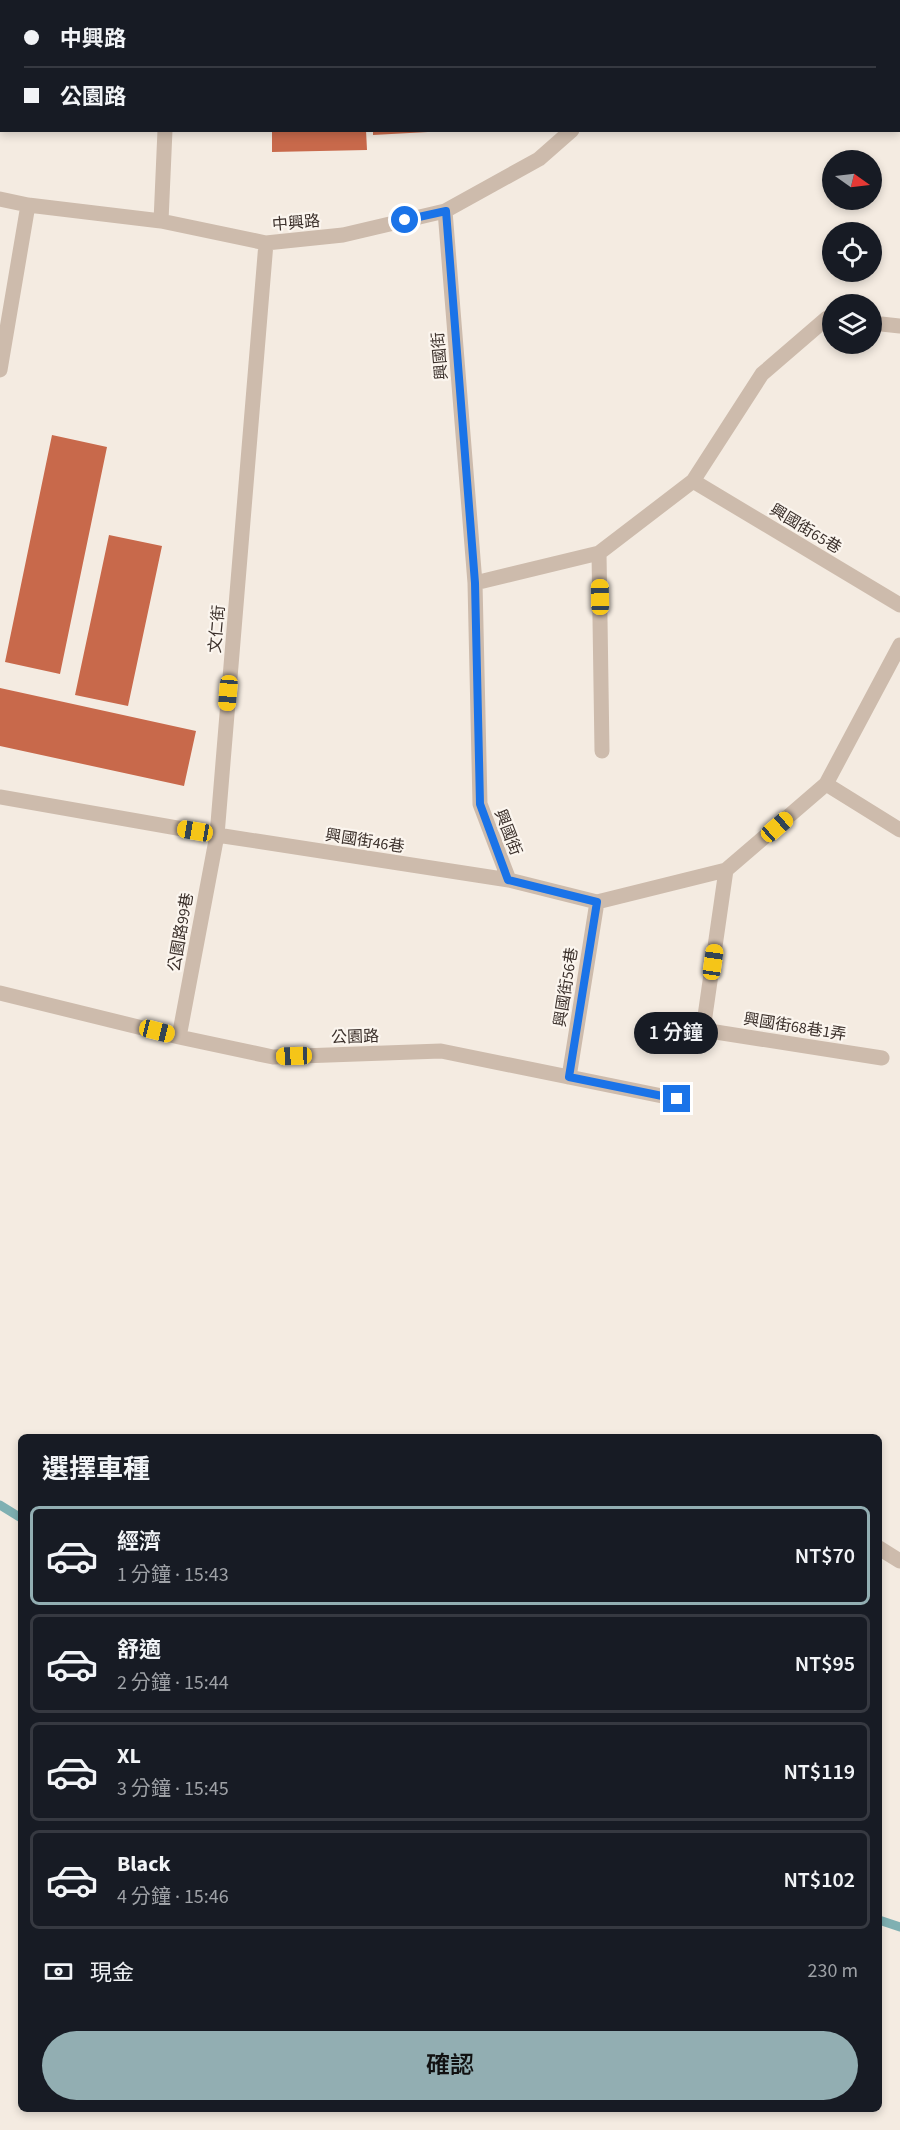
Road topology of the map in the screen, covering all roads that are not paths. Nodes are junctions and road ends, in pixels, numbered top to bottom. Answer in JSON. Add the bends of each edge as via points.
{"nodes":[{"id":1,"x":165,"y":132,"type":"edge"},
{"id":2,"x":570,"y":132,"type":"edge"},
{"id":3,"x":0,"y":199,"type":"edge"},
{"id":4,"x":28,"y":205,"type":"junction"},
{"id":5,"x":446,"y":211,"type":"junction"},
{"id":6,"x":161,"y":221,"type":"junction"},
{"id":7,"x":266,"y":243,"type":"junction"},
{"id":8,"x":882,"y":324,"type":"edge"},
{"id":9,"x":822,"y":325,"type":"edge"},
{"id":10,"x":900,"y":326,"type":"edge"},
{"id":11,"x":0,"y":370,"type":"edge"},
{"id":12,"x":693,"y":481,"type":"junction"},
{"id":13,"x":599,"y":553,"type":"junction"},
{"id":14,"x":475,"y":583,"type":"junction"},
{"id":15,"x":900,"y":605,"type":"edge"},
{"id":16,"x":900,"y":645,"type":"edge"},
{"id":17,"x":602,"y":751,"type":"dead end"},
{"id":18,"x":826,"y":784,"type":"junction"},
{"id":19,"x":0,"y":797,"type":"edge"},
{"id":20,"x":900,"y":830,"type":"edge"},
{"id":21,"x":217,"y":835,"type":"junction"},
{"id":22,"x":726,"y":870,"type":"junction"},
{"id":23,"x":508,"y":880,"type":"junction"},
{"id":24,"x":597,"y":902,"type":"junction"},
{"id":25,"x":0,"y":993,"type":"edge"},
{"id":26,"x":179,"y":1037,"type":"junction"},
{"id":27,"x":882,"y":1058,"type":"dead end"},
{"id":28,"x":569,"y":1077,"type":"junction"},
{"id":29,"x":677,"y":1099,"type":"dead end"},
{"id":30,"x":882,"y":1550,"type":"edge"},
{"id":31,"x":900,"y":1561,"type":"edge"}],
"edges":[{"from":1,"to":6,"type":"street"},
{"from":2,"to":5,"type":"street","name":"中興路","via":[[539,159]]},
{"from":3,"to":4,"type":"street","name":"中興路"},
{"from":4,"to":6,"type":"street","name":"中興路"},
{"from":4,"to":11,"type":"street"},
{"from":5,"to":7,"type":"street","name":"中興路","via":[[344,235]]},
{"from":5,"to":14,"type":"street","name":"興國街"},
{"from":6,"to":7,"type":"street","name":"中興路"},
{"from":7,"to":21,"type":"street","name":"文仁街"},
{"from":8,"to":10,"type":"street"},
{"from":9,"to":12,"type":"street","via":[[762,374]]},
{"from":12,"to":13,"type":"street"},
{"from":12,"to":15,"type":"street","name":"興國街65巷"},
{"from":13,"to":14,"type":"street"},
{"from":13,"to":17,"type":"street"},
{"from":14,"to":23,"type":"street","name":"興國街","via":[[480,804]]},
{"from":16,"to":18,"type":"street","name":"興國街"},
{"from":18,"to":20,"type":"street"},
{"from":18,"to":22,"type":"street","name":"興國街"},
{"from":19,"to":21,"type":"street"},
{"from":21,"to":23,"type":"street","name":"興國街46巷"},
{"from":21,"to":26,"type":"street","name":"公園路99巷"},
{"from":22,"to":24,"type":"street","name":"興國街"},
{"from":22,"to":27,"type":"street","name":"興國街68巷1弄","via":[[703,1030]]},
{"from":23,"to":24,"type":"street","name":"興國街"},
{"from":24,"to":28,"type":"street","name":"興國街56巷"},
{"from":25,"to":26,"type":"street","name":"公園路"},
{"from":26,"to":28,"type":"street","name":"公園路","via":[[273,1057],[441,1051]]},
{"from":28,"to":29,"type":"street","name":"公園路"},
{"from":30,"to":31,"type":"street"}]}
